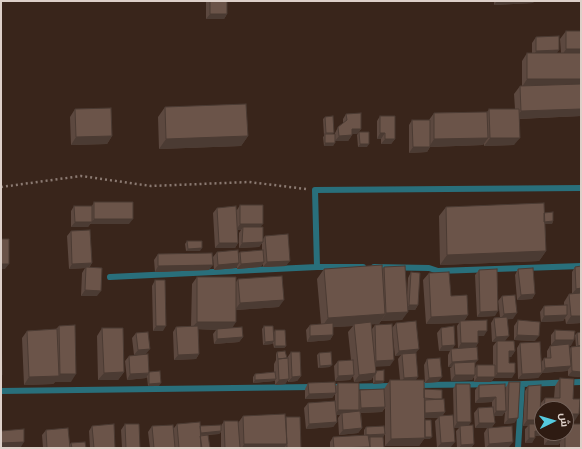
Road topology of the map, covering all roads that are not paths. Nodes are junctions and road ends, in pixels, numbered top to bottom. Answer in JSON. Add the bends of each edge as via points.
{"nodes":[{"id":1,"x":581,"y":188,"type":"edge"},
{"id":2,"x":581,"y":266,"type":"edge"},
{"id":3,"x":317,"y":267,"type":"junction"},
{"id":4,"x":110,"y":277,"type":"dead end"},
{"id":5,"x":581,"y":382,"type":"edge"},
{"id":6,"x":522,"y":384,"type":"junction"},
{"id":7,"x":406,"y":385,"type":"edge"},
{"id":8,"x":398,"y":386,"type":"edge"},
{"id":9,"x":1,"y":392,"type":"edge"},
{"id":10,"x":518,"y":448,"type":"edge"}],
"edges":[{"from":1,"to":3,"type":"lane","via":[[315,190]]},
{"from":2,"to":3,"type":"lane","via":[[438,271],[429,268]]},
{"from":3,"to":4,"type":"lane"},
{"from":5,"to":6,"type":"lane"},
{"from":6,"to":7,"type":"lane"},
{"from":6,"to":10,"type":"lane"},
{"from":8,"to":9,"type":"lane"}]}
